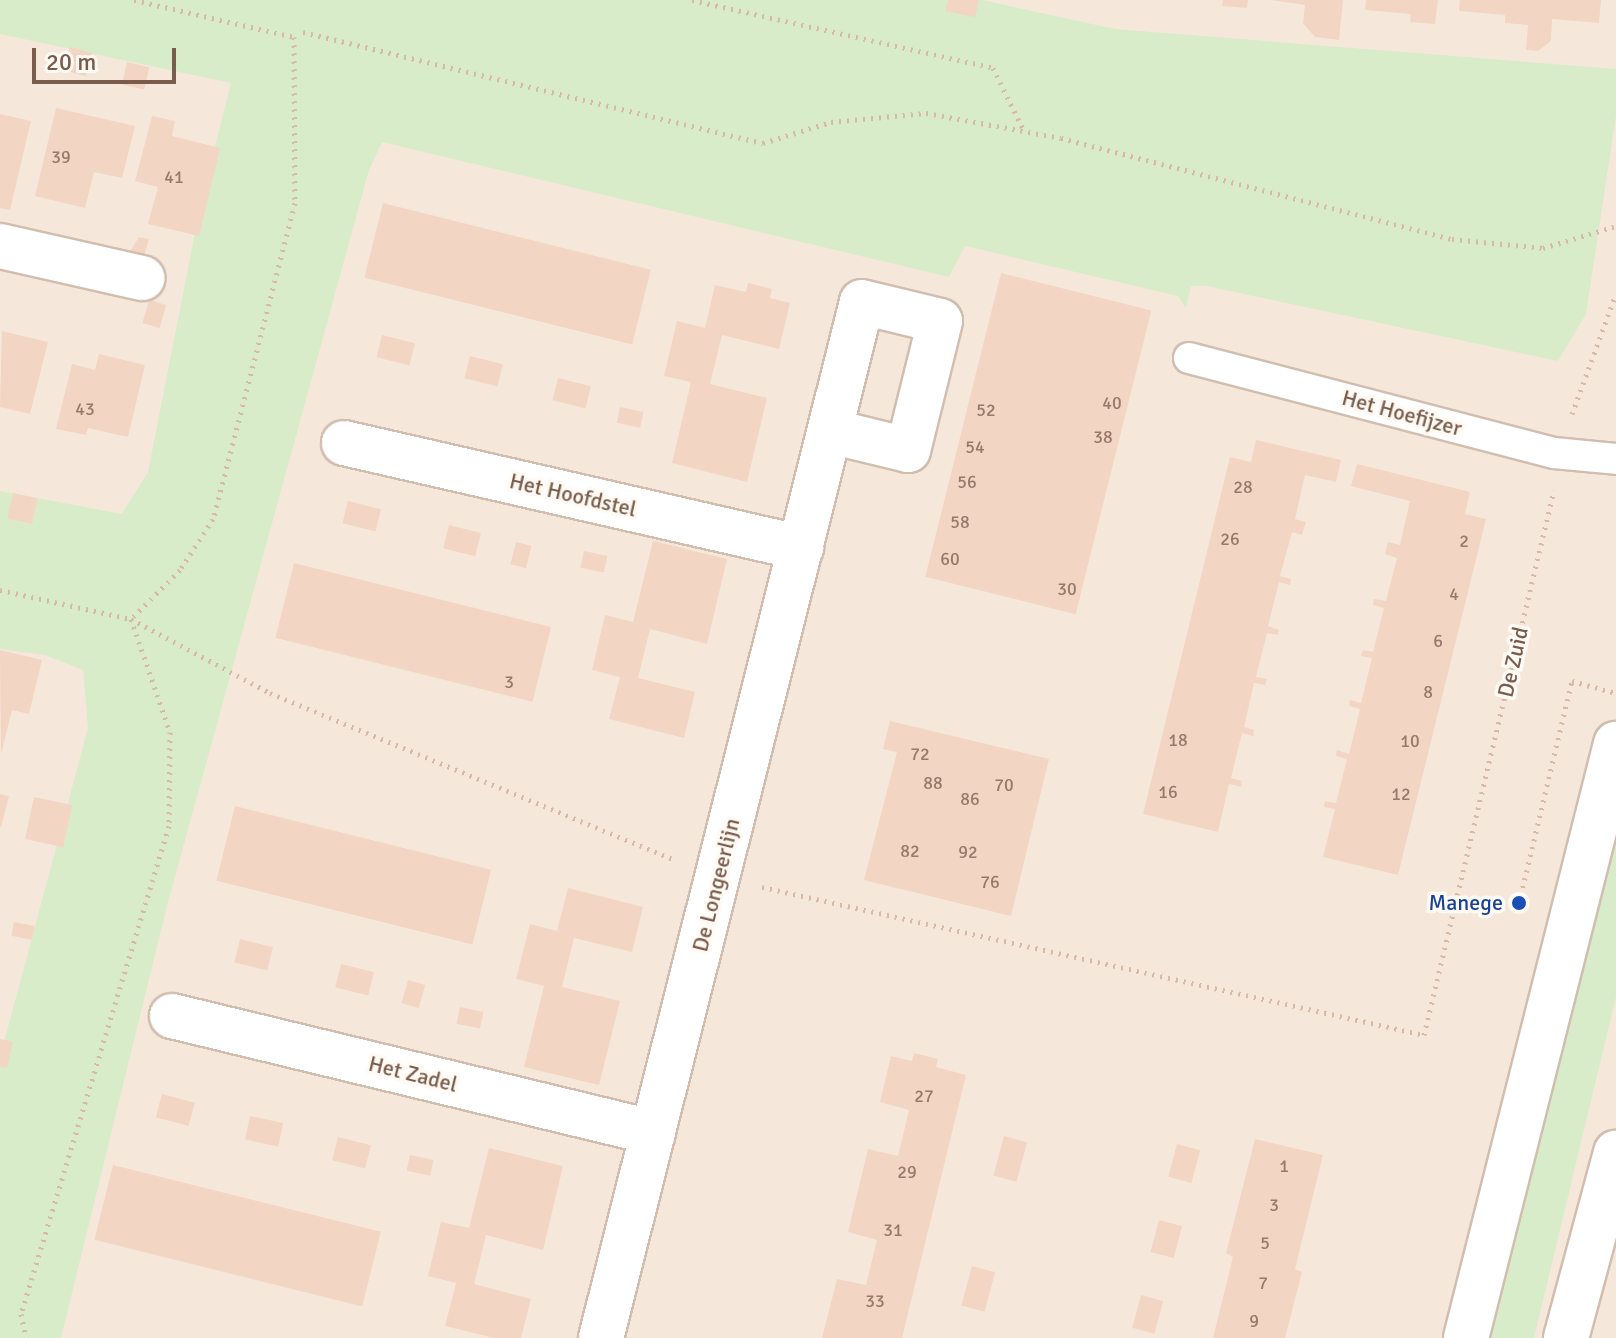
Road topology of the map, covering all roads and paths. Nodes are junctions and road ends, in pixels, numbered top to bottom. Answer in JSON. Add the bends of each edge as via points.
{"nodes":[{"id":1,"x":134,"y":0,"type":"edge"},
{"id":2,"x":692,"y":0,"type":"edge"},
{"id":3,"x":303,"y":32,"type":"dead end"},
{"id":4,"x":1024,"y":131,"type":"junction"},
{"id":5,"x":1616,"y":226,"type":"edge"},
{"id":6,"x":0,"y":246,"type":"edge"},
{"id":7,"x":142,"y":278,"type":"dead end"},
{"id":8,"x":1616,"y":294,"type":"edge"},
{"id":9,"x":1189,"y":358,"type":"dead end"},
{"id":10,"x":1570,"y":424,"type":"dead end"},
{"id":11,"x":830,"y":431,"type":"dead end"},
{"id":12,"x":344,"y":443,"type":"dead end"},
{"id":13,"x":1616,"y":459,"type":"edge"},
{"id":14,"x":1555,"y":485,"type":"dead end"},
{"id":15,"x":801,"y":548,"type":"junction"},
{"id":16,"x":0,"y":590,"type":"edge"},
{"id":17,"x":131,"y":619,"type":"junction"},
{"id":18,"x":1616,"y":693,"type":"edge"},
{"id":19,"x":1616,"y":744,"type":"edge"},
{"id":20,"x":1519,"y":903,"type":"dead end"},
{"id":21,"x":172,"y":1016,"type":"dead end"},
{"id":22,"x":1424,"y":1035,"type":"dead end"},
{"id":23,"x":653,"y":1132,"type":"junction"},
{"id":24,"x":1616,"y":1153,"type":"edge"},
{"id":25,"x":26,"y":1338,"type":"edge"},
{"id":26,"x":601,"y":1338,"type":"edge"},
{"id":27,"x":1466,"y":1338,"type":"edge"},
{"id":28,"x":1566,"y":1338,"type":"edge"}],
"edges":[{"from":1,"to":17,"type":"path","via":[[294,37],[295,203],[213,519],[180,570]]},
{"from":2,"to":4,"type":"path","via":[[993,68]]},
{"from":3,"to":4,"type":"path","via":[[763,143],[831,122],[926,113]]},
{"from":4,"to":5,"type":"path","via":[[1452,239],[1543,248]]},
{"from":6,"to":7,"type":"street"},
{"from":8,"to":10,"type":"path"},
{"from":9,"to":13,"type":"lane","name":"Het Hoefijzer","via":[[1554,453]]},
{"from":11,"to":15,"type":"street","name":"De Longeerlijn"},
{"from":12,"to":15,"type":"street","name":"Het Hoofdstel"},
{"from":14,"to":22,"type":"path","name":"De Zuid"},
{"from":15,"to":23,"type":"street","name":"De Longeerlijn"},
{"from":16,"to":17,"type":"path"},
{"from":17,"to":25,"type":"path","via":[[170,732],[169,826],[21,1314]]},
{"from":18,"to":20,"type":"path","via":[[1572,681]]},
{"from":19,"to":27,"type":"street"},
{"from":21,"to":23,"type":"street","name":"Het Zadel"},
{"from":23,"to":26,"type":"street","name":"De Longeerlijn"},
{"from":24,"to":28,"type":"street"}]}
